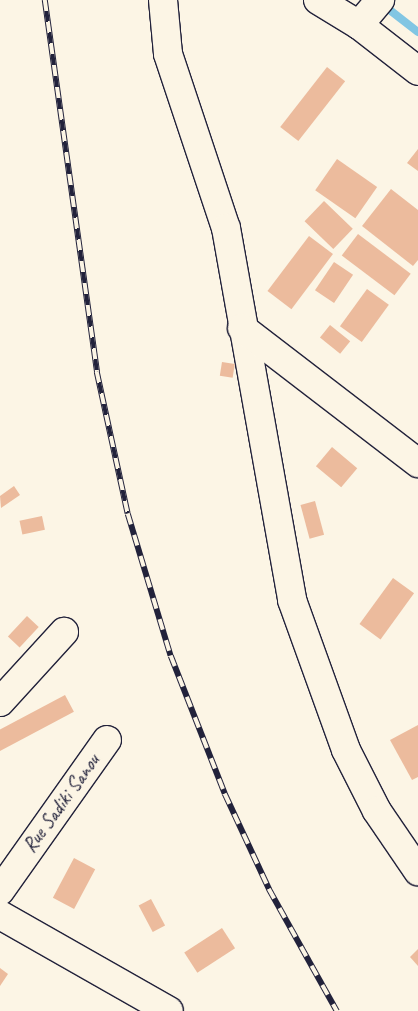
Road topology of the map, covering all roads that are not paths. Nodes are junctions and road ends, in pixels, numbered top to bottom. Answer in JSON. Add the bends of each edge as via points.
{"nodes":[{"id":1,"x":163,"y":0,"type":"edge"},
{"id":2,"x":318,"y":0,"type":"edge"},
{"id":3,"x":380,"y":0,"type":"edge"},
{"id":4,"x":359,"y":25,"type":"junction"},
{"id":5,"x":418,"y":71,"type":"edge"},
{"id":6,"x":242,"y":328,"type":"junction"},
{"id":7,"x":418,"y":463,"type":"edge"},
{"id":8,"x":64,"y":632,"type":"dead end"},
{"id":9,"x":0,"y":702,"type":"edge"},
{"id":10,"x":107,"y":740,"type":"dead end"},
{"id":11,"x":418,"y":871,"type":"edge"},
{"id":12,"x":0,"y":891,"type":"edge"},
{"id":13,"x":0,"y":915,"type":"edge"},
{"id":14,"x":170,"y":1011,"type":"edge"}],
"edges":[{"from":1,"to":6,"type":"street","via":[[168,54],[226,228]]},
{"from":2,"to":4,"type":"street"},
{"from":3,"to":4,"type":"street"},
{"from":4,"to":5,"type":"street"},
{"from":6,"to":7,"type":"street"},
{"from":6,"to":11,"type":"street","via":[[292,600],[304,639],[346,750],[377,811]]},
{"from":8,"to":9,"type":"street"},
{"from":10,"to":12,"type":"street","name":"Rue Sadiki Sanou"},
{"from":13,"to":14,"type":"street"}]}
